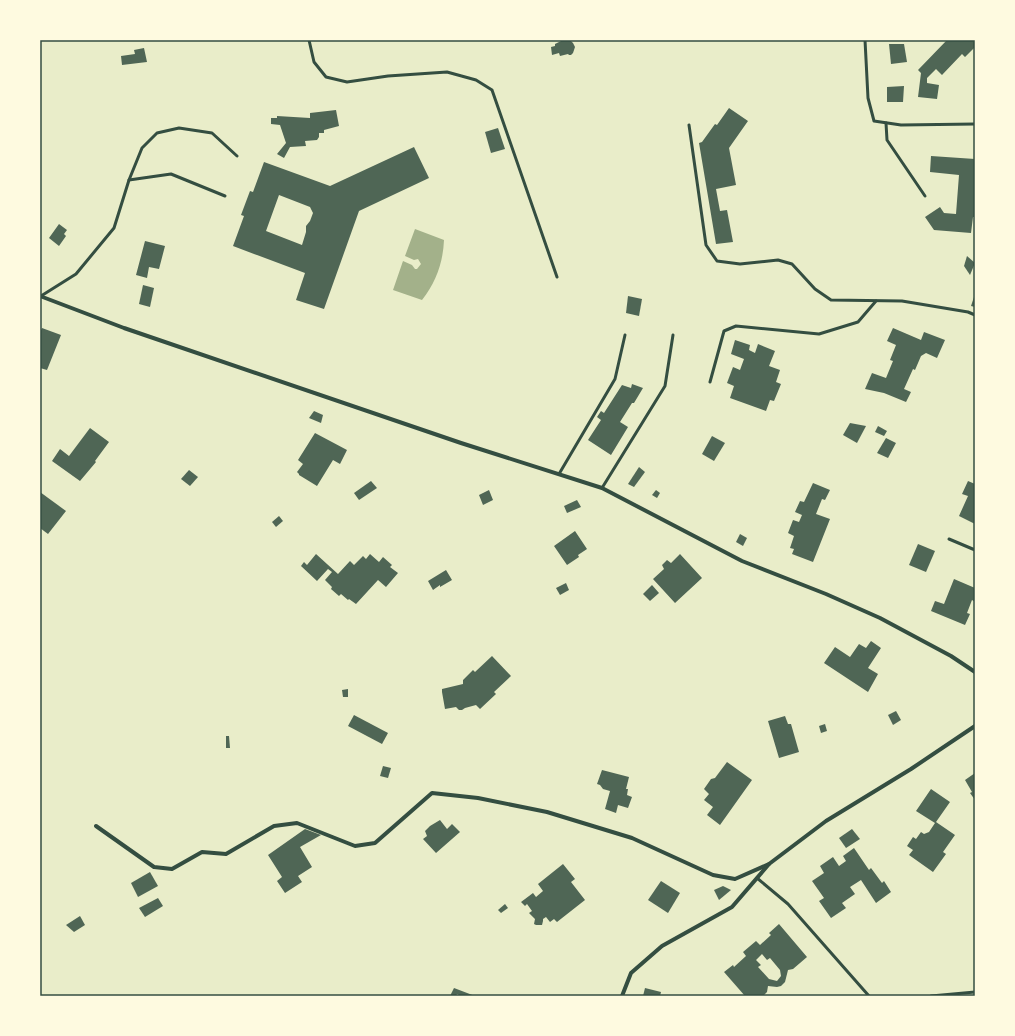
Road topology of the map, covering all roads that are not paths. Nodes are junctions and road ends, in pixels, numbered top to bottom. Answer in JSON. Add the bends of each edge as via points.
{"nodes":[{"id":1,"x":310,"y":40,"type":"edge"},
{"id":2,"x":865,"y":40,"type":"edge"},
{"id":3,"x":886,"y":123,"type":"junction"},
{"id":4,"x":975,"y":124,"type":"edge"},
{"id":5,"x":689,"y":125,"type":"dead end"},
{"id":6,"x":237,"y":156,"type":"dead end"},
{"id":7,"x":128,"y":180,"type":"junction"},
{"id":8,"x":225,"y":196,"type":"dead end"},
{"id":9,"x":925,"y":196,"type":"dead end"},
{"id":10,"x":556,"y":277,"type":"dead end"},
{"id":11,"x":41,"y":296,"type":"edge"},
{"id":12,"x":876,"y":300,"type":"junction"},
{"id":13,"x":975,"y":315,"type":"edge"},
{"id":14,"x":625,"y":335,"type":"dead end"},
{"id":15,"x":673,"y":335,"type":"dead end"},
{"id":16,"x":710,"y":382,"type":"dead end"},
{"id":17,"x":559,"y":474,"type":"junction"},
{"id":18,"x":602,"y":488,"type":"junction"},
{"id":19,"x":949,"y":539,"type":"dead end"},
{"id":20,"x":975,"y":550,"type":"edge"},
{"id":21,"x":975,"y":672,"type":"edge"},
{"id":22,"x":975,"y":726,"type":"edge"},
{"id":23,"x":96,"y":826,"type":"dead end"},
{"id":24,"x":769,"y":864,"type":"junction"},
{"id":25,"x":757,"y":878,"type":"junction"},
{"id":26,"x":975,"y":992,"type":"edge"},
{"id":27,"x":622,"y":996,"type":"edge"},
{"id":28,"x":869,"y":996,"type":"edge"},
{"id":29,"x":931,"y":996,"type":"edge"}],
"edges":[{"from":1,"to":10,"type":"lane","via":[[314,62],[326,77],[347,82],[447,72],[476,80],[492,90]]},
{"from":2,"to":3,"type":"lane","via":[[868,98],[874,121]]},
{"from":3,"to":4,"type":"lane"},
{"from":3,"to":9,"type":"lane","via":[[887,140]]},
{"from":5,"to":12,"type":"lane","via":[[706,245],[717,261],[740,264],[778,260],[792,264],[815,289],[831,300]]},
{"from":6,"to":7,"type":"lane","via":[[212,133],[180,128],[157,134],[142,148]]},
{"from":7,"to":8,"type":"lane","via":[[171,174]]},
{"from":7,"to":11,"type":"lane","via":[[114,228],[76,274]]},
{"from":11,"to":17,"type":"street","via":[[139,334],[468,446]]},
{"from":12,"to":13,"type":"lane","via":[[902,301]]},
{"from":12,"to":16,"type":"lane","via":[[858,322],[819,334],[736,326],[724,331]]},
{"from":14,"to":17,"type":"lane","via":[[615,379]]},
{"from":15,"to":18,"type":"lane","via":[[665,386]]},
{"from":17,"to":18,"type":"street"},
{"from":18,"to":21,"type":"street","via":[[742,561],[880,618],[951,656]]},
{"from":19,"to":20,"type":"lane"},
{"from":22,"to":24,"type":"street","via":[[826,821]]},
{"from":23,"to":24,"type":"street","via":[[154,867],[172,869],[202,852],[226,854],[274,826],[297,823],[355,846],[375,843],[432,793],[478,798],[547,812],[632,838],[713,875],[735,879]]},
{"from":24,"to":25,"type":"street"},
{"from":25,"to":27,"type":"street","via":[[732,907],[662,946],[631,973]]},
{"from":25,"to":28,"type":"lane","via":[[788,904]]},
{"from":26,"to":29,"type":"lane"}]}
